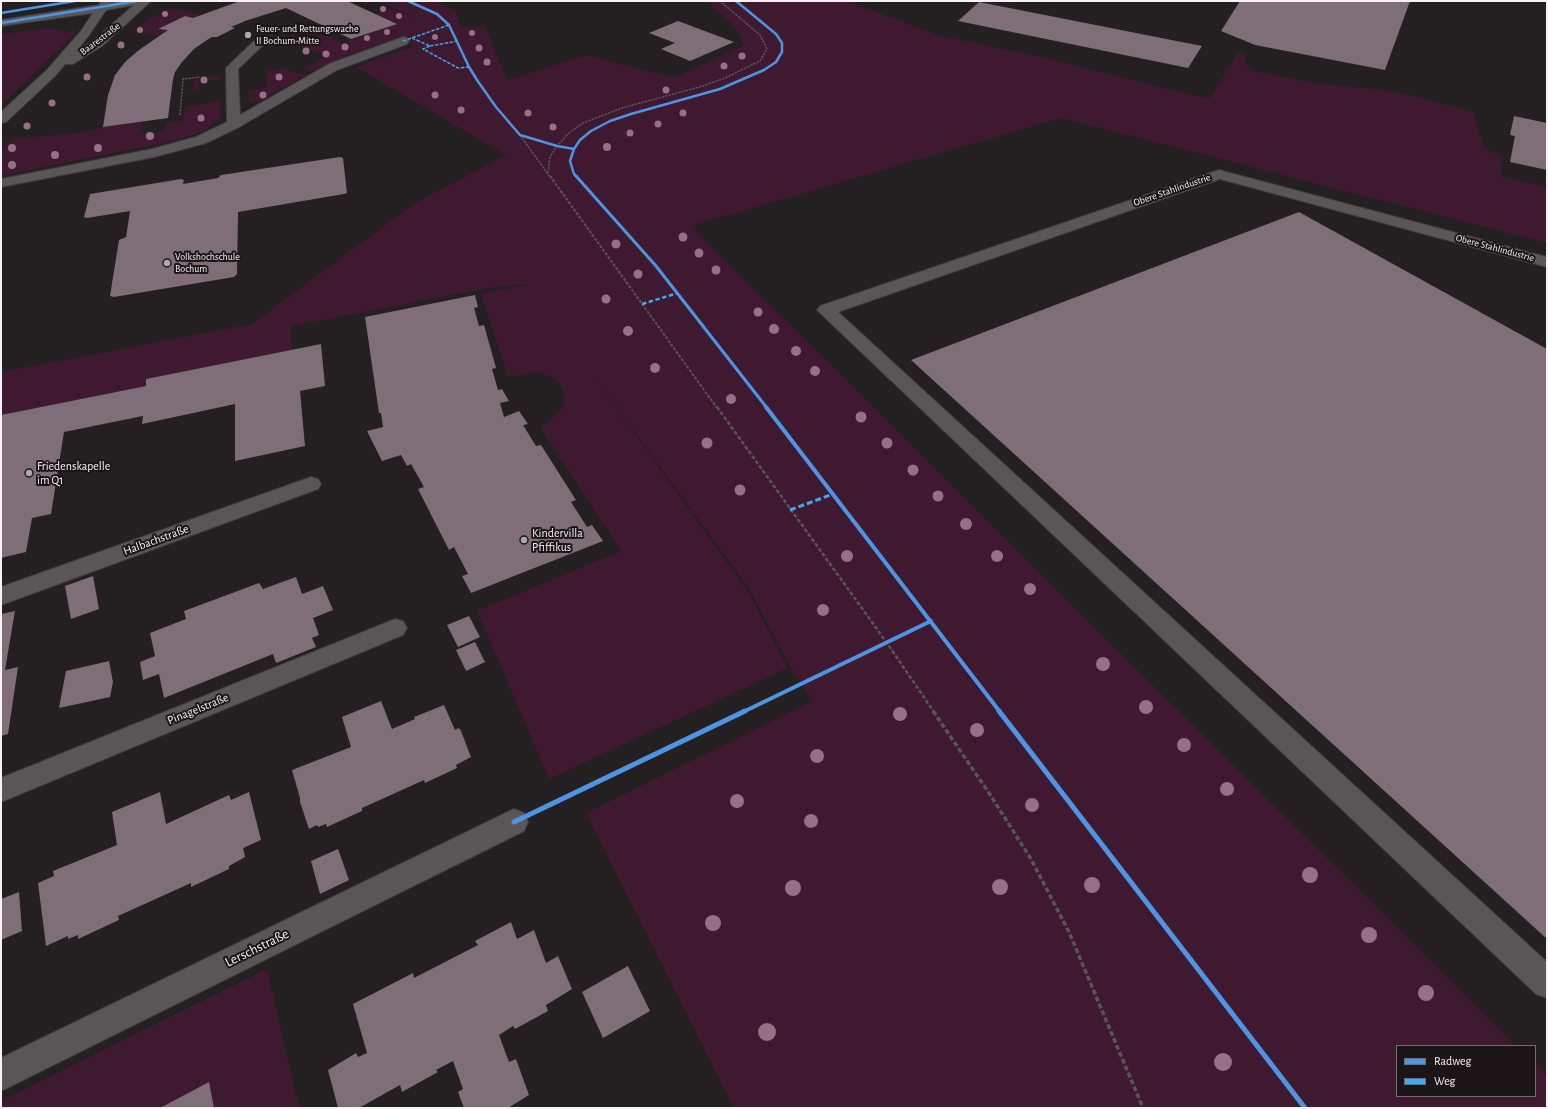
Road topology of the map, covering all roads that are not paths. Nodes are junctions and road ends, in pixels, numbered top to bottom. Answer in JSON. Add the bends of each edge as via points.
{"nodes":[{"id":1,"x":76,"y":1,"type":"edge"},
{"id":2,"x":137,"y":1,"type":"edge"},
{"id":3,"x":145,"y":1,"type":"edge"},
{"id":4,"x":104,"y":5,"type":"edge"},
{"id":5,"x":1,"y":13,"type":"edge"},
{"id":6,"x":1,"y":23,"type":"edge"},
{"id":7,"x":403,"y":41,"type":"dead end"},
{"id":8,"x":257,"y":45,"type":"dead end"},
{"id":9,"x":51,"y":73,"type":"junction"},
{"id":10,"x":1,"y":119,"type":"edge"},
{"id":11,"x":234,"y":124,"type":"junction"},
{"id":12,"x":1,"y":183,"type":"edge"},
{"id":13,"x":1547,"y":262,"type":"edge"},
{"id":14,"x":312,"y":484,"type":"dead end"},
{"id":15,"x":1,"y":596,"type":"edge"},
{"id":16,"x":395,"y":628,"type":"dead end"},
{"id":17,"x":1,"y":790,"type":"edge"},
{"id":18,"x":514,"y":822,"type":"road end"},
{"id":19,"x":1547,"y":983,"type":"edge"},
{"id":20,"x":1,"y":1075,"type":"edge"}],
"edges":[{"from":1,"to":5,"type":"street"},
{"from":2,"to":4,"type":"street"},
{"from":3,"to":9,"type":"street","name":"Baarestraße","via":[[98,43]]},
{"from":4,"to":6,"type":"street"},
{"from":4,"to":9,"type":"street","name":"Baarestraße","via":[[85,33]]},
{"from":7,"to":11,"type":"street","via":[[333,67]]},
{"from":8,"to":11,"type":"street","via":[[232,68]]},
{"from":9,"to":10,"type":"street","name":"Baarestraße"},
{"from":11,"to":12,"type":"street","via":[[201,140],[154,153]]},
{"from":13,"to":19,"type":"street","name":"Obere Stahlindustrie","via":[[1219,174],[826,310]]},
{"from":14,"to":15,"type":"street","name":"Halbachstraße"},
{"from":16,"to":17,"type":"street","name":"Pinagelstraße"},
{"from":18,"to":20,"type":"street","name":"Lerschstraße"}]}
